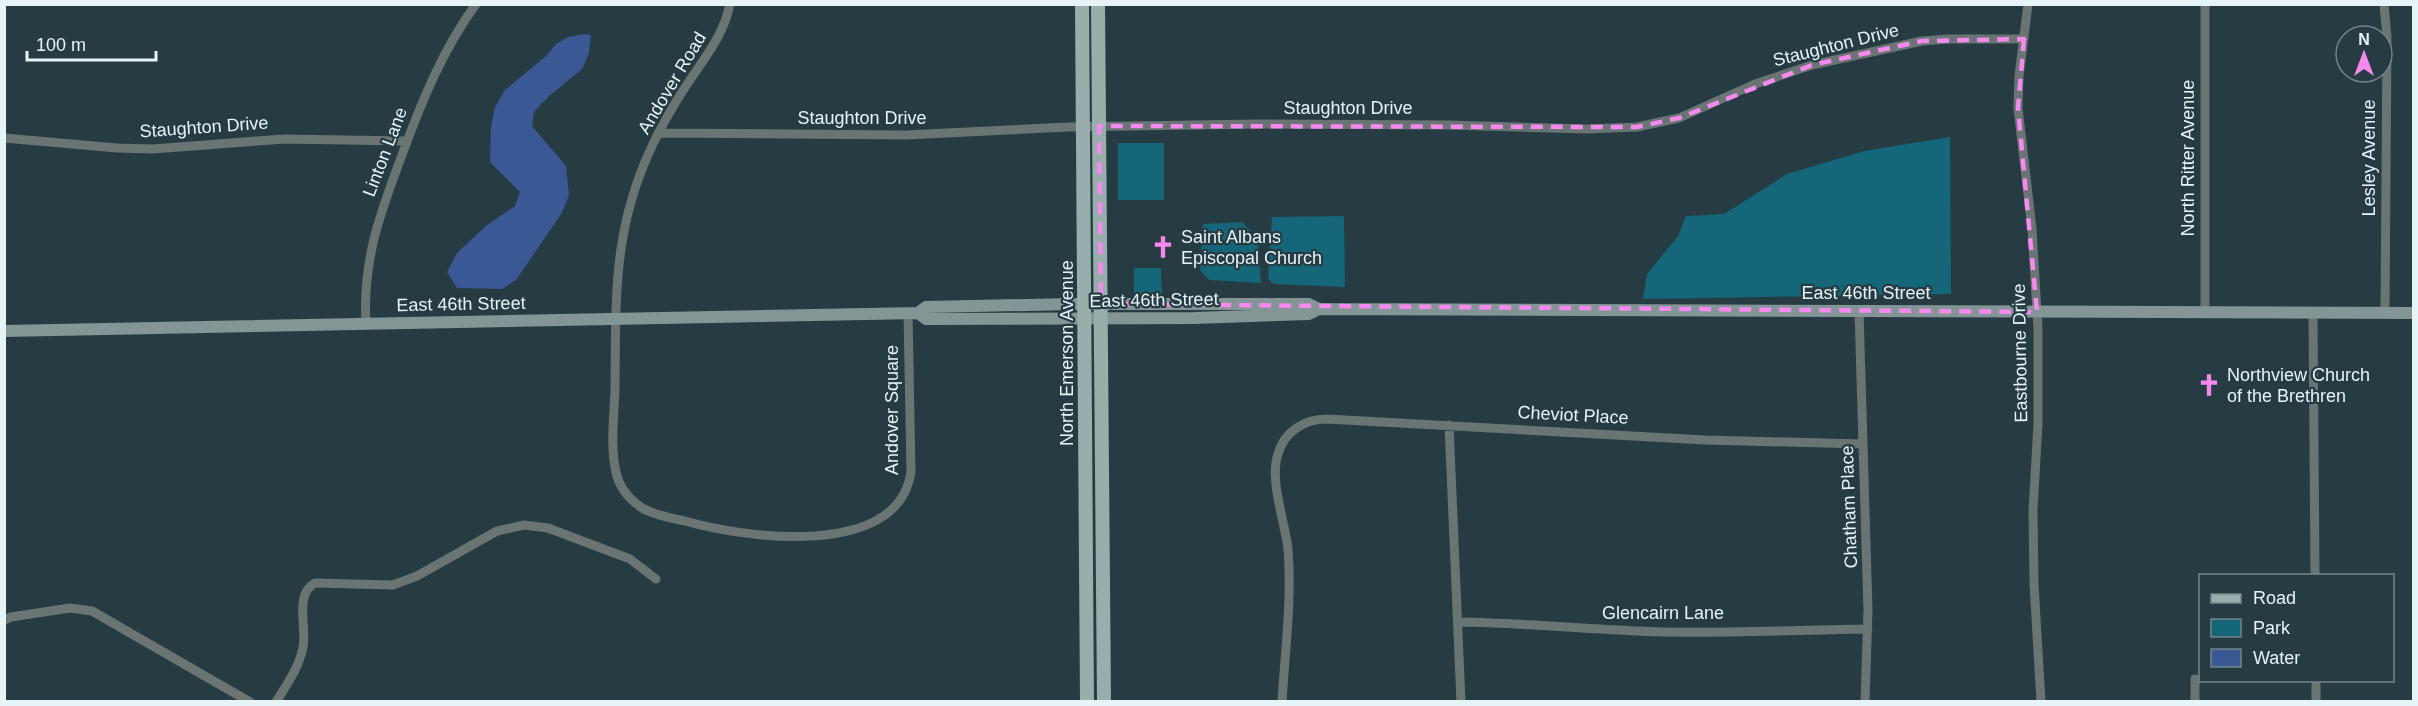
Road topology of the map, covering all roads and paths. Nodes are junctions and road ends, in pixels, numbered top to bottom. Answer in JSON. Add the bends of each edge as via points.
{"nodes":[{"id":1,"x":476,"y":4,"type":"edge"},
{"id":2,"x":730,"y":4,"type":"edge"},
{"id":3,"x":1082,"y":4,"type":"edge"},
{"id":4,"x":1098,"y":4,"type":"edge"},
{"id":5,"x":2028,"y":4,"type":"edge"},
{"id":6,"x":2205,"y":4,"type":"edge"},
{"id":7,"x":2384,"y":4,"type":"edge"},
{"id":8,"x":2024,"y":39,"type":"junction"},
{"id":9,"x":1099,"y":126,"type":"junction"},
{"id":10,"x":1083,"y":127,"type":"junction"},
{"id":11,"x":658,"y":133,"type":"junction"},
{"id":12,"x":4,"y":138,"type":"edge"},
{"id":13,"x":407,"y":141,"type":"junction"},
{"id":14,"x":1084,"y":304,"type":"junction"},
{"id":15,"x":1101,"y":304,"type":"junction"},
{"id":16,"x":1319,"y":309,"type":"junction"},
{"id":17,"x":1859,"y":311,"type":"junction"},
{"id":18,"x":2037,"y":312,"type":"junction"},
{"id":19,"x":2205,"y":312,"type":"junction"},
{"id":20,"x":913,"y":313,"type":"junction"},
{"id":21,"x":2313,"y":313,"type":"junction"},
{"id":22,"x":2385,"y":313,"type":"junction"},
{"id":23,"x":2414,"y":313,"type":"edge"},
{"id":24,"x":615,"y":318,"type":"junction"},
{"id":25,"x":1085,"y":319,"type":"junction"},
{"id":26,"x":1101,"y":319,"type":"junction"},
{"id":27,"x":366,"y":324,"type":"junction"},
{"id":28,"x":4,"y":331,"type":"edge"},
{"id":29,"x":1449,"y":425,"type":"junction"},
{"id":30,"x":1863,"y":444,"type":"junction"},
{"id":31,"x":2315,"y":574,"type":"edge"},
{"id":32,"x":656,"y":579,"type":"dead end"},
{"id":33,"x":4,"y":620,"type":"edge"},
{"id":34,"x":1458,"y":622,"type":"junction"},
{"id":35,"x":1868,"y":629,"type":"junction"},
{"id":36,"x":2195,"y":679,"type":"dead end"},
{"id":37,"x":2316,"y":682,"type":"edge"},
{"id":38,"x":250,"y":702,"type":"edge"},
{"id":39,"x":276,"y":702,"type":"edge"},
{"id":40,"x":1087,"y":702,"type":"edge"},
{"id":41,"x":1104,"y":702,"type":"edge"},
{"id":42,"x":1282,"y":702,"type":"edge"},
{"id":43,"x":1461,"y":702,"type":"edge"},
{"id":44,"x":1865,"y":702,"type":"edge"},
{"id":45,"x":2041,"y":702,"type":"edge"},
{"id":46,"x":2195,"y":702,"type":"edge"},
{"id":47,"x":2316,"y":702,"type":"edge"}],
"edges":[{"from":1,"to":13,"type":"street","name":"Linton Lane","via":[[440,61]]},
{"from":2,"to":11,"type":"street","name":"Andover Road","via":[[721,33]]},
{"from":3,"to":10,"type":"main road","name":"North Emerson Avenue"},
{"from":4,"to":9,"type":"main road","name":"North Emerson Avenue"},
{"from":5,"to":8,"type":"street","name":"Eastbourne Drive"},
{"from":6,"to":19,"type":"street","name":"North Ritter Avenue"},
{"from":7,"to":22,"type":"street","name":"Lesley Avenue"},
{"from":8,"to":9,"type":"street","name":"Staughton Drive","via":[[1922,41],[1812,65],[1755,84],[1679,118],[1637,128],[1306,123]]},
{"from":8,"to":18,"type":"street","name":"Eastbourne Drive","via":[[2019,116]]},
{"from":9,"to":10,"type":"street","name":"Staughton Drive"},
{"from":9,"to":15,"type":"main road","name":"North Emerson Avenue"},
{"from":10,"to":11,"type":"street","name":"Staughton Drive","via":[[906,135]]},
{"from":10,"to":14,"type":"main road","name":"North Emerson Avenue"},
{"from":11,"to":24,"type":"street","name":"Andover Road","via":[[625,222]]},
{"from":12,"to":13,"type":"street","name":"Staughton Drive","via":[[153,149],[284,139]]},
{"from":13,"to":27,"type":"street","name":"Linton Lane","via":[[372,242]]},
{"from":14,"to":15,"type":"main road","name":"East 46th Street"},
{"from":14,"to":20,"type":"main road","name":"East 46th Street","via":[[926,307]]},
{"from":14,"to":25,"type":"main road","name":"North Emerson Avenue"},
{"from":15,"to":16,"type":"main road","name":"East 46th Street","via":[[1309,304]]},
{"from":15,"to":26,"type":"main road","name":"North Emerson Avenue"},
{"from":16,"to":17,"type":"main road","name":"East 46th Street"},
{"from":16,"to":26,"type":"main road","name":"East 46th Street","via":[[1309,314]]},
{"from":17,"to":18,"type":"main road","name":"East 46th Street"},
{"from":17,"to":30,"type":"street","name":"Chatham Place"},
{"from":18,"to":19,"type":"main road","name":"East 46th Street"},
{"from":18,"to":45,"type":"street","name":"Eastbourne Drive","via":[[2038,424],[2033,510]]},
{"from":19,"to":21,"type":"main road","name":"East 46th Street"},
{"from":20,"to":24,"type":"main road","name":"East 46th Street"},
{"from":20,"to":24,"type":"street","name":"Andover Square","via":[[912,469],[906,492],[893,511],[873,523],[794,537],[746,535],[708,528],[645,510],[627,495],[614,462]]},
{"from":20,"to":25,"type":"main road","name":"East 46th Street","via":[[926,319]]},
{"from":21,"to":22,"type":"main road","name":"East 46th Street"},
{"from":21,"to":31,"type":"street"},
{"from":22,"to":23,"type":"main road","name":"East 46th Street"},
{"from":24,"to":27,"type":"main road","name":"East 46th Street"},
{"from":25,"to":26,"type":"main road","name":"East 46th Street"},
{"from":25,"to":40,"type":"main road","name":"North Emerson Avenue"},
{"from":26,"to":41,"type":"main road","name":"North Emerson Avenue"},
{"from":27,"to":28,"type":"main road","name":"East 46th Street"},
{"from":29,"to":30,"type":"street","name":"Cheviot Place","via":[[1705,440]]},
{"from":29,"to":34,"type":"street"},
{"from":29,"to":42,"type":"street","name":"Cheviot Place","via":[[1323,419],[1303,424],[1280,447],[1276,463],[1287,549],[1288,602]]},
{"from":30,"to":35,"type":"street","name":"Chatham Place"},
{"from":32,"to":39,"type":"street","via":[[630,559],[548,528],[524,525],[497,531],[417,576],[393,585],[315,583],[303,596],[301,654]]},
{"from":33,"to":38,"type":"street","via":[[70,608],[92,611]]},
{"from":34,"to":35,"type":"street","name":"Glencairn Lane","via":[[1666,632]]},
{"from":34,"to":43,"type":"street"},
{"from":35,"to":44,"type":"street","name":"Chatham Place"},
{"from":36,"to":46,"type":"street"},
{"from":37,"to":47,"type":"street"}]}
